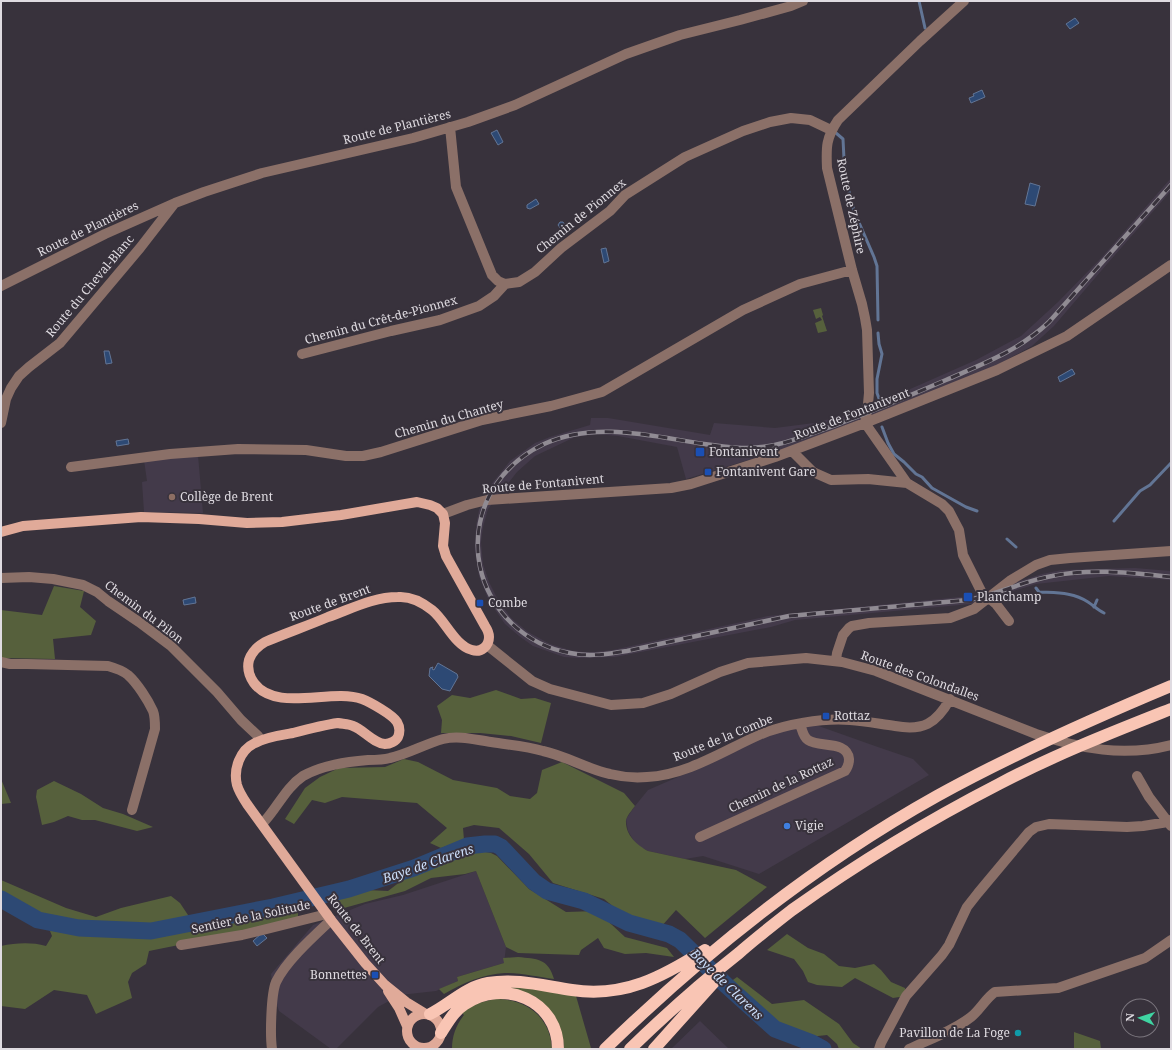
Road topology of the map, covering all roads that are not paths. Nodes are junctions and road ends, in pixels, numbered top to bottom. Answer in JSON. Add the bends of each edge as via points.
{"nodes":[{"id":1,"x":803,"y":1,"type":"edge"},
{"id":2,"x":964,"y":1,"type":"edge"},
{"id":3,"x":450,"y":127,"type":"junction"},
{"id":4,"x":832,"y":130,"type":"junction"},
{"id":5,"x":175,"y":203,"type":"junction"},
{"id":6,"x":1171,"y":265,"type":"edge"},
{"id":7,"x":852,"y":270,"type":"junction"},
{"id":8,"x":505,"y":284,"type":"junction"},
{"id":9,"x":1,"y":286,"type":"edge"},
{"id":10,"x":302,"y":354,"type":"dead end"},
{"id":11,"x":1,"y":423,"type":"edge"},
{"id":12,"x":864,"y":423,"type":"junction"},
{"id":13,"x":792,"y":451,"type":"junction"},
{"id":14,"x":71,"y":467,"type":"dead end"},
{"id":15,"x":907,"y":483,"type":"junction"},
{"id":16,"x":443,"y":514,"type":"junction"},
{"id":17,"x":1,"y":532,"type":"edge"},
{"id":18,"x":1171,"y":551,"type":"edge"},
{"id":19,"x":1,"y":578,"type":"edge"},
{"id":20,"x":988,"y":599,"type":"junction"},
{"id":21,"x":1009,"y":621,"type":"dead end"},
{"id":22,"x":487,"y":645,"type":"junction"},
{"id":23,"x":836,"y":661,"type":"junction"},
{"id":24,"x":1,"y":662,"type":"edge"},
{"id":25,"x":1171,"y":686,"type":"edge"},
{"id":26,"x":950,"y":699,"type":"junction"},
{"id":27,"x":1171,"y":709,"type":"edge"},
{"id":28,"x":800,"y":724,"type":"junction"},
{"id":29,"x":261,"y":740,"type":"junction"},
{"id":30,"x":1167,"y":746,"type":"edge"},
{"id":31,"x":1137,"y":776,"type":"dead end"},
{"id":32,"x":132,"y":810,"type":"dead end"},
{"id":33,"x":1170,"y":823,"type":"edge"},
{"id":34,"x":262,"y":824,"type":"junction"},
{"id":35,"x":700,"y":837,"type":"dead end"},
{"id":36,"x":329,"y":917,"type":"junction"},
{"id":37,"x":745,"y":925,"type":"junction"},
{"id":38,"x":1171,"y":940,"type":"edge"},
{"id":39,"x":752,"y":942,"type":"junction"},
{"id":40,"x":181,"y":945,"type":"dead end"},
{"id":41,"x":385,"y":985,"type":"junction"},
{"id":42,"x":427,"y":1014,"type":"junction"},
{"id":43,"x":407,"y":1026,"type":"junction"},
{"id":44,"x":441,"y":1034,"type":"junction"},
{"id":45,"x":420,"y":1048,"type":"edge"},
{"id":46,"x":272,"y":1049,"type":"edge"},
{"id":47,"x":442,"y":1049,"type":"edge"},
{"id":48,"x":558,"y":1049,"type":"edge"},
{"id":49,"x":606,"y":1049,"type":"edge"},
{"id":50,"x":630,"y":1049,"type":"edge"},
{"id":51,"x":654,"y":1049,"type":"edge"},
{"id":52,"x":879,"y":1049,"type":"edge"},
{"id":53,"x":909,"y":1049,"type":"edge"}],
"edges":[{"from":1,"to":3,"type":"street","name":"Route de Plantières","via":[[740,20],[680,34],[626,54],[515,105]]},
{"from":2,"to":4,"type":"street","name":"Route de Zéphire","via":[[838,120]]},
{"from":3,"to":5,"type":"street","name":"Route de Plantières","via":[[262,173]]},
{"from":3,"to":8,"type":"street","via":[[456,187],[492,275]]},
{"from":4,"to":7,"type":"street","name":"Route de Zéphire","via":[[826,152],[827,168]]},
{"from":4,"to":8,"type":"street","name":"Chemin de Pionnex","via":[[810,120],[780,120],[743,131],[685,157],[625,195],[610,211],[534,272],[519,282]]},
{"from":5,"to":9,"type":"street","name":"Route de Plantières"},
{"from":5,"to":11,"type":"street","name":"Route du Cheval-Blanc","via":[[60,343],[19,376],[6,399]]},
{"from":6,"to":12,"type":"street","name":"Route de Fontanivent","via":[[1067,336],[997,370]]},
{"from":7,"to":12,"type":"street","name":"Route de Zéphire","via":[[867,330],[869,393]]},
{"from":7,"to":14,"type":"street","name":"Chemin du Chantey","via":[[800,284],[743,310],[602,392],[551,406],[482,420],[381,452],[346,456],[306,450],[238,449],[170,454]]},
{"from":8,"to":10,"type":"street","name":"Chemin du Crêt-de-Pionnex","via":[[494,296],[479,306],[446,318]]},
{"from":12,"to":13,"type":"street","name":"Route de Fontanivent"},
{"from":12,"to":15,"type":"street"},
{"from":13,"to":15,"type":"street","via":[[813,472],[831,480],[868,479]]},
{"from":13,"to":16,"type":"street","name":"Route de Fontanivent","via":[[689,485],[487,500]]},
{"from":15,"to":20,"type":"street","via":[[949,511],[959,530],[963,555],[984,597]]},
{"from":16,"to":17,"type":"main road","via":[[430,505],[412,503],[282,522],[247,523],[141,517],[23,526]]},
{"from":16,"to":22,"type":"main road","via":[[444,550],[485,626],[489,638]]},
{"from":18,"to":20,"type":"street","via":[[1050,560],[1015,577]]},
{"from":19,"to":29,"type":"street","name":"Chemin du Pilon","via":[[53,579],[83,585],[98,592],[170,646]]},
{"from":20,"to":21,"type":"street","via":[[996,604]]},
{"from":20,"to":23,"type":"street","via":[[974,609],[950,618],[852,626],[843,635]]},
{"from":22,"to":23,"type":"street","name":"Route des Colondalles","via":[[532,681],[550,690],[611,705],[642,703],[748,663],[806,658]]},
{"from":22,"to":29,"type":"main road","name":"Route de Brent","via":[[477,651],[466,648],[432,610],[414,600],[399,596],[371,600],[271,639],[260,645],[249,661],[249,674],[262,691],[290,698],[361,698],[392,717],[399,726],[399,732],[396,739],[384,744],[353,726],[338,723]]},
{"from":23,"to":26,"type":"street","name":"Route des Colondalles","via":[[876,671]]},
{"from":24,"to":32,"type":"street","via":[[108,666],[128,675],[154,712],[155,721],[155,729]]},
{"from":25,"to":37,"type":"highway","via":[[1020,753],[936,797],[865,839]]},
{"from":26,"to":28,"type":"street","name":"Route de la Combe","via":[[940,714],[918,728],[851,720]]},
{"from":26,"to":30,"type":"street","name":"Route des Colondalles","via":[[1036,734],[1085,748],[1106,751]]},
{"from":27,"to":39,"type":"highway","via":[[1063,753],[946,811],[878,852],[791,911]]},
{"from":28,"to":34,"type":"street","name":"Route de la Combe","via":[[760,735],[696,765],[648,777],[609,774],[557,754],[536,749],[461,738],[445,739],[390,758],[343,762],[305,775],[292,785]]},
{"from":28,"to":35,"type":"street","name":"Chemin de la Rottaz","via":[[809,741],[845,750],[849,758],[845,771]]},
{"from":29,"to":34,"type":"main road","name":"Route de Brent","via":[[247,748],[240,757],[236,775],[241,796]]},
{"from":31,"to":33,"type":"street","via":[[1149,797]]},
{"from":33,"to":52,"type":"street","via":[[1143,826],[1049,824],[1036,827],[967,907],[949,945],[906,996]]},
{"from":34,"to":36,"type":"main road","name":"Route de Brent"},
{"from":36,"to":40,"type":"street","name":"Sentier de la Solitude"},
{"from":36,"to":41,"type":"main road","name":"Route de Brent","via":[[365,964]]},
{"from":36,"to":46,"type":"street","via":[[289,961],[276,981],[273,997]]},
{"from":37,"to":42,"type":"highway","via":[[659,977],[638,985],[620,990],[592,992],[518,981],[486,983],[462,993]]},
{"from":37,"to":49,"type":"highway","via":[[676,982]]},
{"from":38,"to":53,"type":"street","via":[[1145,958],[1058,988],[995,992],[964,1022]]},
{"from":39,"to":50,"type":"highway","via":[[678,1004]]},
{"from":39,"to":51,"type":"highway"},
{"from":41,"to":42,"type":"main road","name":"Route de Brent","via":[[406,1002]]},
{"from":41,"to":43,"type":"main road","name":"Route de Brent"},
{"from":42,"to":43,"type":"main road","via":[[413,1017]]},
{"from":42,"to":44,"type":"main road","via":[[436,1017],[440,1023]]},
{"from":43,"to":45,"type":"main road","via":[[409,1040]]},
{"from":44,"to":45,"type":"main road","via":[[433,1046]]},
{"from":44,"to":47,"type":"main road"},
{"from":44,"to":48,"type":"highway","via":[[464,1004],[487,994],[508,993],[529,999],[544,1012],[554,1029]]}]}
